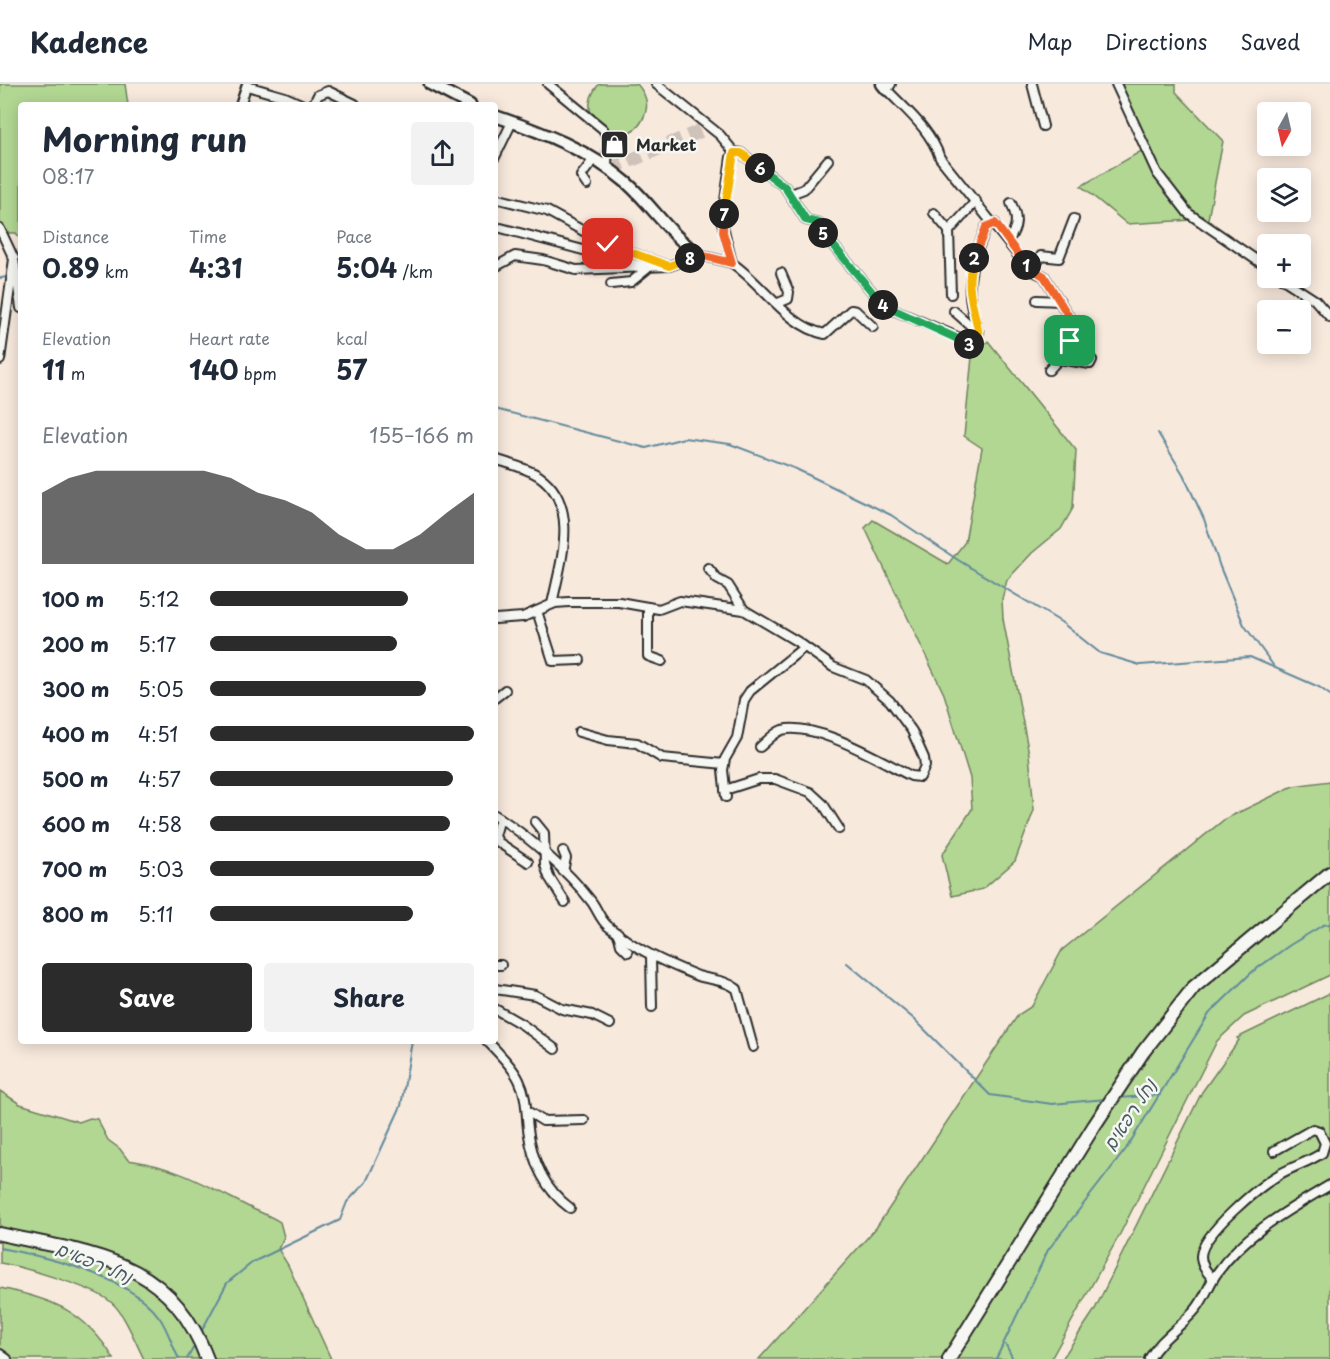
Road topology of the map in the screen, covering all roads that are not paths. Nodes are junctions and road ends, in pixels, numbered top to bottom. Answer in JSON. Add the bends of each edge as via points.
{"nodes":[{"id":1,"x":430,"y":84,"type":"edge"},
{"id":2,"x":548,"y":84,"type":"edge"},
{"id":3,"x":656,"y":84,"type":"edge"},
{"id":4,"x":1032,"y":84,"type":"edge"},
{"id":5,"x":1116,"y":84,"type":"edge"},
{"id":6,"x":247,"y":85,"type":"edge"},
{"id":7,"x":886,"y":86,"type":"edge"},
{"id":8,"x":241,"y":102,"type":"edge"},
{"id":9,"x":296,"y":102,"type":"edge"},
{"id":10,"x":315,"y":102,"type":"edge"},
{"id":11,"x":351,"y":102,"type":"edge"},
{"id":12,"x":464,"y":102,"type":"edge"},
{"id":13,"x":498,"y":117,"type":"edge"},
{"id":14,"x":512,"y":122,"type":"junction"},
{"id":15,"x":1043,"y":126,"type":"dead end"},
{"id":16,"x":498,"y":151,"type":"edge"},
{"id":17,"x":734,"y":153,"type":"junction"},
{"id":18,"x":594,"y":159,"type":"junction"},
{"id":19,"x":828,"y":160,"type":"dead end"},
{"id":20,"x":607,"y":167,"type":"junction"},
{"id":21,"x":587,"y":185,"type":"dead end"},
{"id":22,"x":791,"y":194,"type":"junction"},
{"id":23,"x":498,"y":199,"type":"edge"},
{"id":24,"x":976,"y":201,"type":"junction"},
{"id":25,"x":1011,"y":203,"type":"dead end"},
{"id":26,"x":934,"y":213,"type":"dead end"},
{"id":27,"x":1074,"y":219,"type":"dead end"},
{"id":28,"x":995,"y":223,"type":"junction"},
{"id":29,"x":501,"y":228,"type":"dead end"},
{"id":30,"x":0,"y":229,"type":"edge"},
{"id":31,"x":949,"y":231,"type":"junction"},
{"id":32,"x":1008,"y":241,"type":"junction"},
{"id":33,"x":700,"y":255,"type":"junction"},
{"id":34,"x":14,"y":259,"type":"junction"},
{"id":35,"x":1257,"y":260,"type":"edge"},
{"id":36,"x":732,"y":263,"type":"junction"},
{"id":37,"x":498,"y":265,"type":"edge"},
{"id":38,"x":669,"y":266,"type":"junction"},
{"id":39,"x":649,"y":268,"type":"junction"},
{"id":40,"x":1033,"y":271,"type":"junction"},
{"id":41,"x":781,"y":273,"type":"dead end"},
{"id":42,"x":611,"y":284,"type":"dead end"},
{"id":43,"x":18,"y":287,"type":"edge"},
{"id":44,"x":1296,"y":288,"type":"edge"},
{"id":45,"x":951,"y":294,"type":"dead end"},
{"id":46,"x":1036,"y":300,"type":"dead end"},
{"id":47,"x":1059,"y":302,"type":"junction"},
{"id":48,"x":778,"y":303,"type":"junction"},
{"id":49,"x":954,"y":311,"type":"dead end"},
{"id":50,"x":1330,"y":317,"type":"edge"},
{"id":51,"x":873,"y":327,"type":"dead end"},
{"id":52,"x":979,"y":333,"type":"junction"},
{"id":53,"x":0,"y":360,"type":"edge"},
{"id":54,"x":1049,"y":370,"type":"dead end"},
{"id":55,"x":498,"y":460,"type":"edge"},
{"id":56,"x":708,"y":568,"type":"dead end"},
{"id":57,"x":552,"y":604,"type":"junction"},
{"id":58,"x":648,"y":608,"type":"junction"},
{"id":59,"x":744,"y":610,"type":"junction"},
{"id":60,"x":537,"y":611,"type":"junction"},
{"id":61,"x":498,"y":619,"type":"edge"},
{"id":62,"x":803,"y":648,"type":"junction"},
{"id":63,"x":580,"y":660,"type":"dead end"},
{"id":64,"x":662,"y":661,"type":"dead end"},
{"id":65,"x":505,"y":690,"type":"dead end"},
{"id":66,"x":498,"y":696,"type":"edge"},
{"id":67,"x":579,"y":732,"type":"dead end"},
{"id":68,"x":760,"y":747,"type":"dead end"},
{"id":69,"x":724,"y":764,"type":"junction"},
{"id":70,"x":498,"y":818,"type":"edge"},
{"id":71,"x":535,"y":822,"type":"dead end"},
{"id":72,"x":839,"y":829,"type":"dead end"},
{"id":73,"x":498,"y":842,"type":"edge"},
{"id":74,"x":563,"y":851,"type":"dead end"},
{"id":75,"x":544,"y":854,"type":"junction"},
{"id":76,"x":528,"y":862,"type":"dead end"},
{"id":77,"x":563,"y":871,"type":"junction"},
{"id":78,"x":1330,"y":873,"type":"edge"},
{"id":79,"x":565,"y":902,"type":"dead end"},
{"id":80,"x":618,"y":933,"type":"junction"},
{"id":81,"x":628,"y":952,"type":"dead end"},
{"id":82,"x":651,"y":956,"type":"junction"},
{"id":83,"x":498,"y":989,"type":"edge"},
{"id":84,"x":652,"y":1007,"type":"dead end"},
{"id":85,"x":498,"y":1012,"type":"edge"},
{"id":86,"x":610,"y":1024,"type":"dead end"},
{"id":87,"x":490,"y":1044,"type":"edge"},
{"id":88,"x":753,"y":1047,"type":"dead end"},
{"id":89,"x":555,"y":1049,"type":"dead end"},
{"id":90,"x":527,"y":1111,"type":"junction"},
{"id":91,"x":584,"y":1120,"type":"dead end"},
{"id":92,"x":1274,"y":1151,"type":"dead end"},
{"id":93,"x":1330,"y":1185,"type":"edge"},
{"id":94,"x":570,"y":1208,"type":"dead end"},
{"id":95,"x":0,"y":1234,"type":"edge"},
{"id":96,"x":1213,"y":1279,"type":"junction"},
{"id":97,"x":0,"y":1354,"type":"edge"},
{"id":98,"x":7,"y":1359,"type":"edge"},
{"id":99,"x":207,"y":1359,"type":"edge"},
{"id":100,"x":949,"y":1359,"type":"edge"},
{"id":101,"x":1149,"y":1359,"type":"edge"}],
"edges":[{"from":1,"to":12,"type":"street"},
{"from":2,"to":20,"type":"street","via":[[603,129],[608,139]]},
{"from":3,"to":17,"type":"street","via":[[720,135]]},
{"from":4,"to":15,"type":"street"},
{"from":5,"to":35,"type":"street","via":[[1157,173],[1188,213]]},
{"from":6,"to":8,"type":"street"},
{"from":6,"to":9,"type":"street"},
{"from":7,"to":24,"type":"street","via":[[926,130],[940,158]]},
{"from":10,"to":11,"type":"street","via":[[318,95],[328,90]]},
{"from":13,"to":14,"type":"street"},
{"from":14,"to":16,"type":"street"},
{"from":14,"to":18,"type":"street","via":[[566,142]]},
{"from":17,"to":22,"type":"street","via":[[747,157]]},
{"from":17,"to":36,"type":"street","via":[[722,222]]},
{"from":18,"to":20,"type":"street"},
{"from":18,"to":21,"type":"street","via":[[581,176]]},
{"from":19,"to":22,"type":"street","via":[[804,189]]},
{"from":20,"to":33,"type":"street","via":[[629,185],[682,243]]},
{"from":22,"to":52,"type":"street","via":[[802,215],[819,223],[822,232],[884,306],[969,344],[978,341]]},
{"from":23,"to":38,"type":"street","via":[[547,211],[608,244]]},
{"from":24,"to":28,"type":"street"},
{"from":24,"to":31,"type":"street"},
{"from":25,"to":32,"type":"street","via":[[1017,224]]},
{"from":26,"to":31,"type":"street"},
{"from":27,"to":40,"type":"street","via":[[1059,258],[1041,256]]},
{"from":28,"to":32,"type":"street"},
{"from":28,"to":52,"type":"street","via":[[986,227],[969,271],[971,307]]},
{"from":29,"to":39,"type":"street"},
{"from":30,"to":34,"type":"street"},
{"from":31,"to":45,"type":"street"},
{"from":32,"to":40,"type":"street"},
{"from":33,"to":36,"type":"street"},
{"from":33,"to":38,"type":"street"},
{"from":34,"to":43,"type":"street"},
{"from":34,"to":53,"type":"street"},
{"from":36,"to":48,"type":"street"},
{"from":37,"to":39,"type":"street","via":[[514,256],[576,270]]},
{"from":38,"to":39,"type":"street"},
{"from":39,"to":42,"type":"street","via":[[631,282]]},
{"from":40,"to":47,"type":"street","via":[[1044,276]]},
{"from":41,"to":48,"type":"street","via":[[789,292],[788,299]]},
{"from":44,"to":50,"type":"street","via":[[1315,300]]},
{"from":46,"to":47,"type":"street"},
{"from":47,"to":54,"type":"street","via":[[1071,320],[1070,341],[1092,360],[1090,364],[1059,359]]},
{"from":48,"to":51,"type":"street","via":[[813,331],[825,334],[851,310]]},
{"from":49,"to":52,"type":"street"},
{"from":55,"to":57,"type":"street","via":[[538,476],[561,505],[565,535]]},
{"from":56,"to":59,"type":"street","via":[[728,585]]},
{"from":57,"to":58,"type":"street","via":[[619,602]]},
{"from":57,"to":60,"type":"street"},
{"from":58,"to":59,"type":"street","via":[[668,608],[680,601]]},
{"from":58,"to":64,"type":"street","via":[[648,656]]},
{"from":59,"to":62,"type":"street"},
{"from":60,"to":61,"type":"street","via":[[523,617]]},
{"from":60,"to":63,"type":"street","via":[[553,661]]},
{"from":62,"to":68,"type":"street","via":[[833,667],[866,680],[890,701],[912,731],[925,766],[920,777],[911,776],[848,744],[796,728],[779,731]]},
{"from":62,"to":69,"type":"street","via":[[750,691],[744,700],[737,738]]},
{"from":65,"to":66,"type":"street"},
{"from":67,"to":69,"type":"street","via":[[637,743],[662,758]]},
{"from":69,"to":72,"type":"street","via":[[726,793],[759,778],[775,779],[810,792]]},
{"from":70,"to":75,"type":"street"},
{"from":71,"to":75,"type":"street","via":[[544,833]]},
{"from":73,"to":76,"type":"street"},
{"from":74,"to":77,"type":"street"},
{"from":75,"to":77,"type":"street"},
{"from":75,"to":79,"type":"street","via":[[549,877]]},
{"from":77,"to":80,"type":"street","via":[[592,902],[600,918]]},
{"from":78,"to":100,"type":"main road","via":[[1194,987],[1143,1052]]},
{"from":80,"to":81,"type":"street"},
{"from":80,"to":82,"type":"street"},
{"from":82,"to":84,"type":"street"},
{"from":82,"to":88,"type":"street","via":[[731,984],[736,989]]},
{"from":83,"to":86,"type":"street","via":[[535,995],[562,1009]]},
{"from":85,"to":89,"type":"street"},
{"from":87,"to":90,"type":"street","via":[[519,1078]]},
{"from":90,"to":91,"type":"street","via":[[543,1121]]},
{"from":90,"to":94,"type":"street","via":[[535,1162],[547,1186]]},
{"from":92,"to":96,"type":"street","via":[[1313,1129],[1319,1131],[1325,1143],[1322,1153],[1282,1173],[1238,1206],[1202,1247],[1205,1270]]},
{"from":93,"to":96,"type":"street","via":[[1256,1234]]},
{"from":95,"to":99,"type":"main road","via":[[104,1257],[147,1276],[186,1318]]},
{"from":96,"to":101,"type":"street","via":[[1198,1306],[1158,1344]]},
{"from":97,"to":98,"type":"street"}]}
